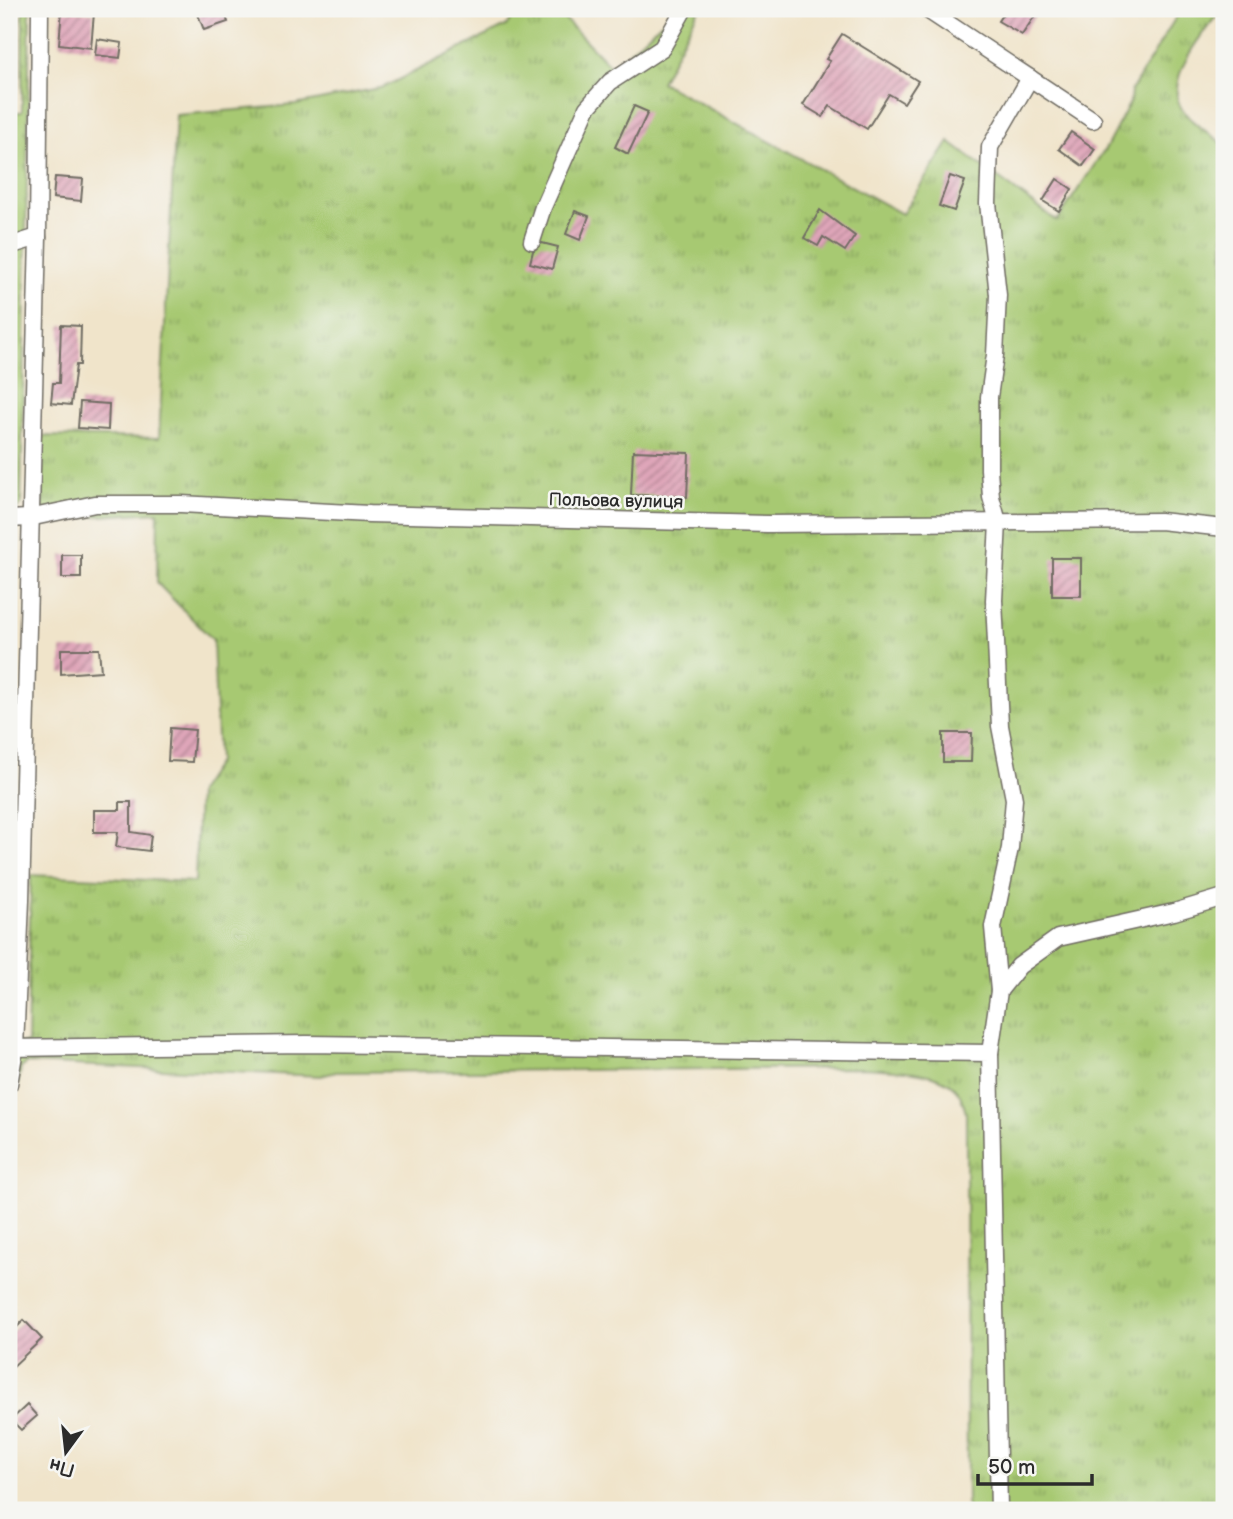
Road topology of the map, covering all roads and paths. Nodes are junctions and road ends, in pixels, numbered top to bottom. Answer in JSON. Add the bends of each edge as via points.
{"nodes":[{"id":1,"x":40,"y":9,"type":"edge"},
{"id":2,"x":684,"y":9,"type":"edge"},
{"id":3,"x":926,"y":9,"type":"edge"},
{"id":4,"x":1030,"y":78,"type":"junction"},
{"id":5,"x":1093,"y":120,"type":"dead end"},
{"id":6,"x":38,"y":237,"type":"junction"},
{"id":7,"x":532,"y":241,"type":"dead end"},
{"id":8,"x":9,"y":246,"type":"edge"},
{"id":9,"x":29,"y":518,"type":"junction"},
{"id":10,"x":9,"y":519,"type":"edge"},
{"id":11,"x":998,"y":522,"type":"junction"},
{"id":12,"x":1224,"y":528,"type":"edge"},
{"id":13,"x":1224,"y":897,"type":"edge"},
{"id":14,"x":999,"y":991,"type":"junction"},
{"id":15,"x":12,"y":1049,"type":"edge"},
{"id":16,"x":990,"y":1053,"type":"junction"},
{"id":17,"x":9,"y":1084,"type":"edge"},
{"id":18,"x":999,"y":1510,"type":"edge"}],
"edges":[{"from":1,"to":6,"type":"street"},
{"from":2,"to":7,"type":"street","via":[[662,48],[610,82],[587,108]]},
{"from":3,"to":4,"type":"street"},
{"from":4,"to":5,"type":"street"},
{"from":4,"to":11,"type":"street","via":[[990,146],[988,202],[998,295],[989,397],[989,469]]},
{"from":6,"to":8,"type":"street"},
{"from":6,"to":9,"type":"street"},
{"from":9,"to":10,"type":"street","name":"Польова вулиця"},
{"from":9,"to":11,"type":"street","name":"Польова вулиця","via":[[95,504],[181,504],[369,514],[768,524]]},
{"from":9,"to":15,"type":"street"},
{"from":11,"to":12,"type":"street","name":"Польова вулиця","via":[[1160,522]]},
{"from":11,"to":14,"type":"street","via":[[994,600],[1000,726],[1014,799],[1010,848],[993,927]]},
{"from":13,"to":14,"type":"street","via":[[1058,938],[1019,966]]},
{"from":14,"to":16,"type":"street"},
{"from":15,"to":16,"type":"street","via":[[319,1044]]},
{"from":15,"to":17,"type":"street"},
{"from":16,"to":18,"type":"street"}]}
